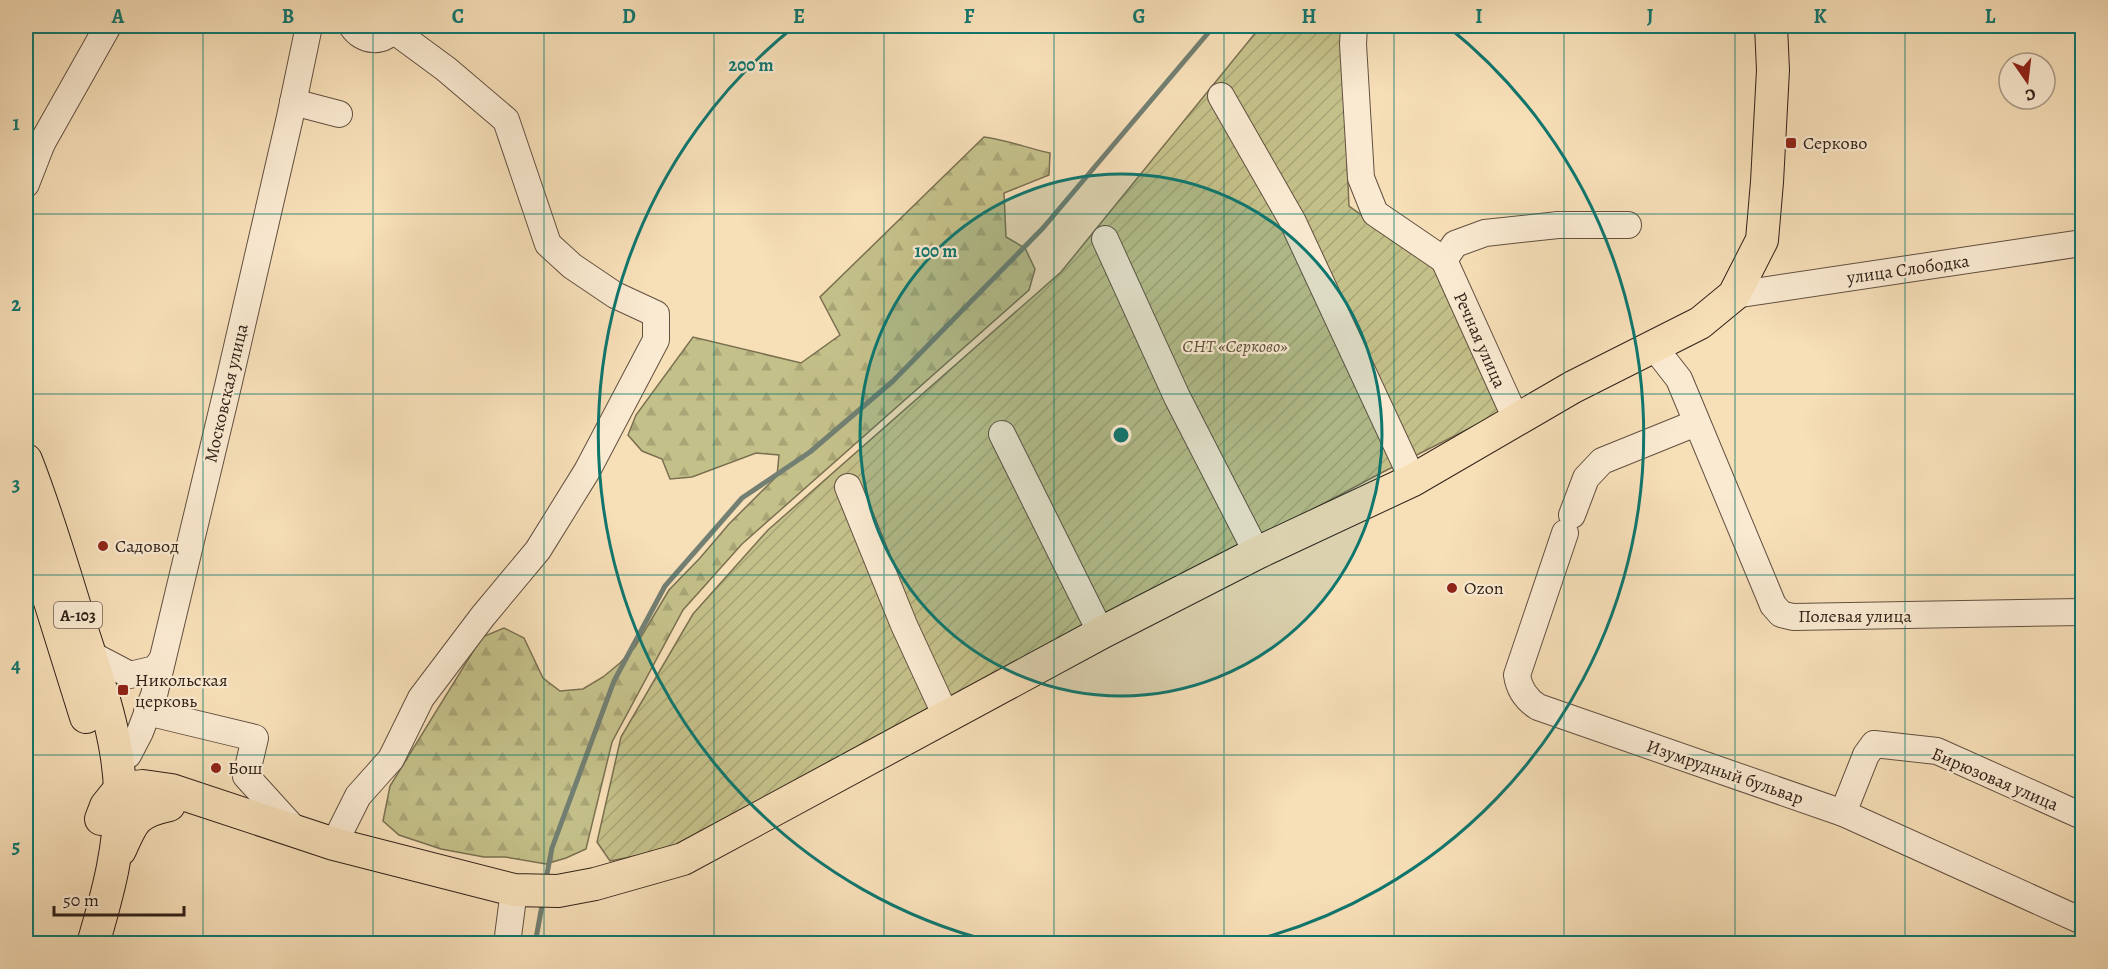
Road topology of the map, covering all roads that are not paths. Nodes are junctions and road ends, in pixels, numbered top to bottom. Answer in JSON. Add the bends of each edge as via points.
{"nodes":[{"id":1,"x":108,"y":26,"type":"edge"},
{"id":2,"x":309,"y":26,"type":"edge"},
{"id":3,"x":352,"y":26,"type":"edge"},
{"id":4,"x":1354,"y":26,"type":"edge"},
{"id":5,"x":1772,"y":26,"type":"edge"},
{"id":6,"x":394,"y":28,"type":"edge"},
{"id":7,"x":1221,"y":96,"type":"dead end"},
{"id":8,"x":293,"y":102,"type":"junction"},
{"id":9,"x":339,"y":114,"type":"dead end"},
{"id":10,"x":34,"y":146,"type":"edge"},
{"id":11,"x":26,"y":184,"type":"edge"},
{"id":12,"x":1628,"y":225,"type":"dead end"},
{"id":13,"x":1105,"y":240,"type":"dead end"},
{"id":14,"x":2082,"y":243,"type":"edge"},
{"id":15,"x":1444,"y":260,"type":"junction"},
{"id":16,"x":1734,"y":295,"type":"junction"},
{"id":17,"x":1654,"y":347,"type":"junction"},
{"id":18,"x":1516,"y":419,"type":"junction"},
{"id":19,"x":1696,"y":423,"type":"junction"},
{"id":20,"x":1002,"y":434,"type":"dead end"},
{"id":21,"x":26,"y":460,"type":"edge"},
{"id":22,"x":1413,"y":480,"type":"junction"},
{"id":23,"x":848,"y":487,"type":"dead end"},
{"id":24,"x":26,"y":525,"type":"edge"},
{"id":25,"x":1257,"y":553,"type":"junction"},
{"id":26,"x":2082,"y":612,"type":"edge"},
{"id":27,"x":1101,"y":633,"type":"junction"},
{"id":28,"x":90,"y":654,"type":"junction"},
{"id":29,"x":162,"y":660,"type":"junction"},
{"id":30,"x":147,"y":712,"type":"junction"},
{"id":31,"x":946,"y":716,"type":"junction"},
{"id":32,"x":113,"y":785,"type":"junction"},
{"id":33,"x":170,"y":797,"type":"junction"},
{"id":34,"x":1843,"y":813,"type":"junction"},
{"id":35,"x":2082,"y":816,"type":"edge"},
{"id":36,"x":296,"y":831,"type":"junction"},
{"id":37,"x":334,"y":844,"type":"junction"},
{"id":38,"x":117,"y":858,"type":"junction"},
{"id":39,"x":536,"y":891,"type":"junction"},
{"id":40,"x":2081,"y":918,"type":"edge"},
{"id":41,"x":71,"y":944,"type":"edge"},
{"id":42,"x":93,"y":944,"type":"edge"},
{"id":43,"x":507,"y":944,"type":"edge"}],
"edges":[{"from":1,"to":10,"type":"street"},
{"from":2,"to":8,"type":"street","name":"Московская улица"},
{"from":3,"to":6,"type":"street","via":[[372,40],[388,35]]},
{"from":4,"to":15,"type":"street","via":[[1361,178],[1375,213]]},
{"from":5,"to":16,"type":"main road","via":[[1762,240]]},
{"from":6,"to":37,"type":"street","via":[[506,120],[548,244],[615,294],[656,314],[656,340],[587,471],[538,550],[421,698],[391,759],[358,796]]},
{"from":7,"to":22,"type":"street","via":[[1293,222]]},
{"from":8,"to":9,"type":"street"},
{"from":8,"to":29,"type":"street","name":"Московская улица"},
{"from":10,"to":11,"type":"street"},
{"from":12,"to":15,"type":"street","via":[[1558,225],[1485,233],[1455,244]]},
{"from":13,"to":25,"type":"street","via":[[1177,397]]},
{"from":14,"to":16,"type":"street","name":"улица Слободка"},
{"from":15,"to":18,"type":"street","name":"Речная улица"},
{"from":16,"to":17,"type":"main road","via":[[1700,323]]},
{"from":17,"to":18,"type":"main road"},
{"from":17,"to":19,"type":"street","name":"Полевая улица","via":[[1678,379]]},
{"from":18,"to":22,"type":"main road"},
{"from":19,"to":26,"type":"street","name":"Полевая улица","via":[[1773,605],[1781,614],[1793,617]]},
{"from":19,"to":34,"type":"street","name":"Изумрудный бульвар","via":[[1602,461],[1586,478],[1517,675],[1518,684],[1538,707]]},
{"from":20,"to":27,"type":"street"},
{"from":21,"to":28,"type":"main road","number":"А-103"},
{"from":22,"to":25,"type":"main road"},
{"from":23,"to":31,"type":"street"},
{"from":24,"to":32,"type":"main road","number":"А-103","via":[[91,732]]},
{"from":25,"to":27,"type":"main road"},
{"from":27,"to":31,"type":"main road"},
{"from":28,"to":29,"type":"street","via":[[130,675],[155,669]]},
{"from":28,"to":32,"type":"main road","number":"А-103","via":[[109,722]]},
{"from":29,"to":30,"type":"street","name":"Московская улица"},
{"from":30,"to":32,"type":"street","name":"Московская улица"},
{"from":30,"to":36,"type":"street","via":[[255,738],[246,776]]},
{"from":31,"to":39,"type":"main road","via":[[682,859],[595,884]]},
{"from":32,"to":33,"type":"main road","via":[[126,793]]},
{"from":32,"to":38,"type":"main road","name":"Московская улица"},
{"from":32,"to":41,"type":"main road","name":"Московская улица"},
{"from":33,"to":36,"type":"main road"},
{"from":33,"to":38,"type":"main road","via":[[144,812],[133,824]]},
{"from":34,"to":35,"type":"street","name":"Бирюзовая улица","via":[[1874,744],[1937,751]]},
{"from":34,"to":40,"type":"street","name":"Изумрудный бульвар"},
{"from":36,"to":37,"type":"main road"},
{"from":37,"to":39,"type":"main road"},
{"from":38,"to":42,"type":"main road","name":"Московская улица"},
{"from":39,"to":43,"type":"street"}]}
